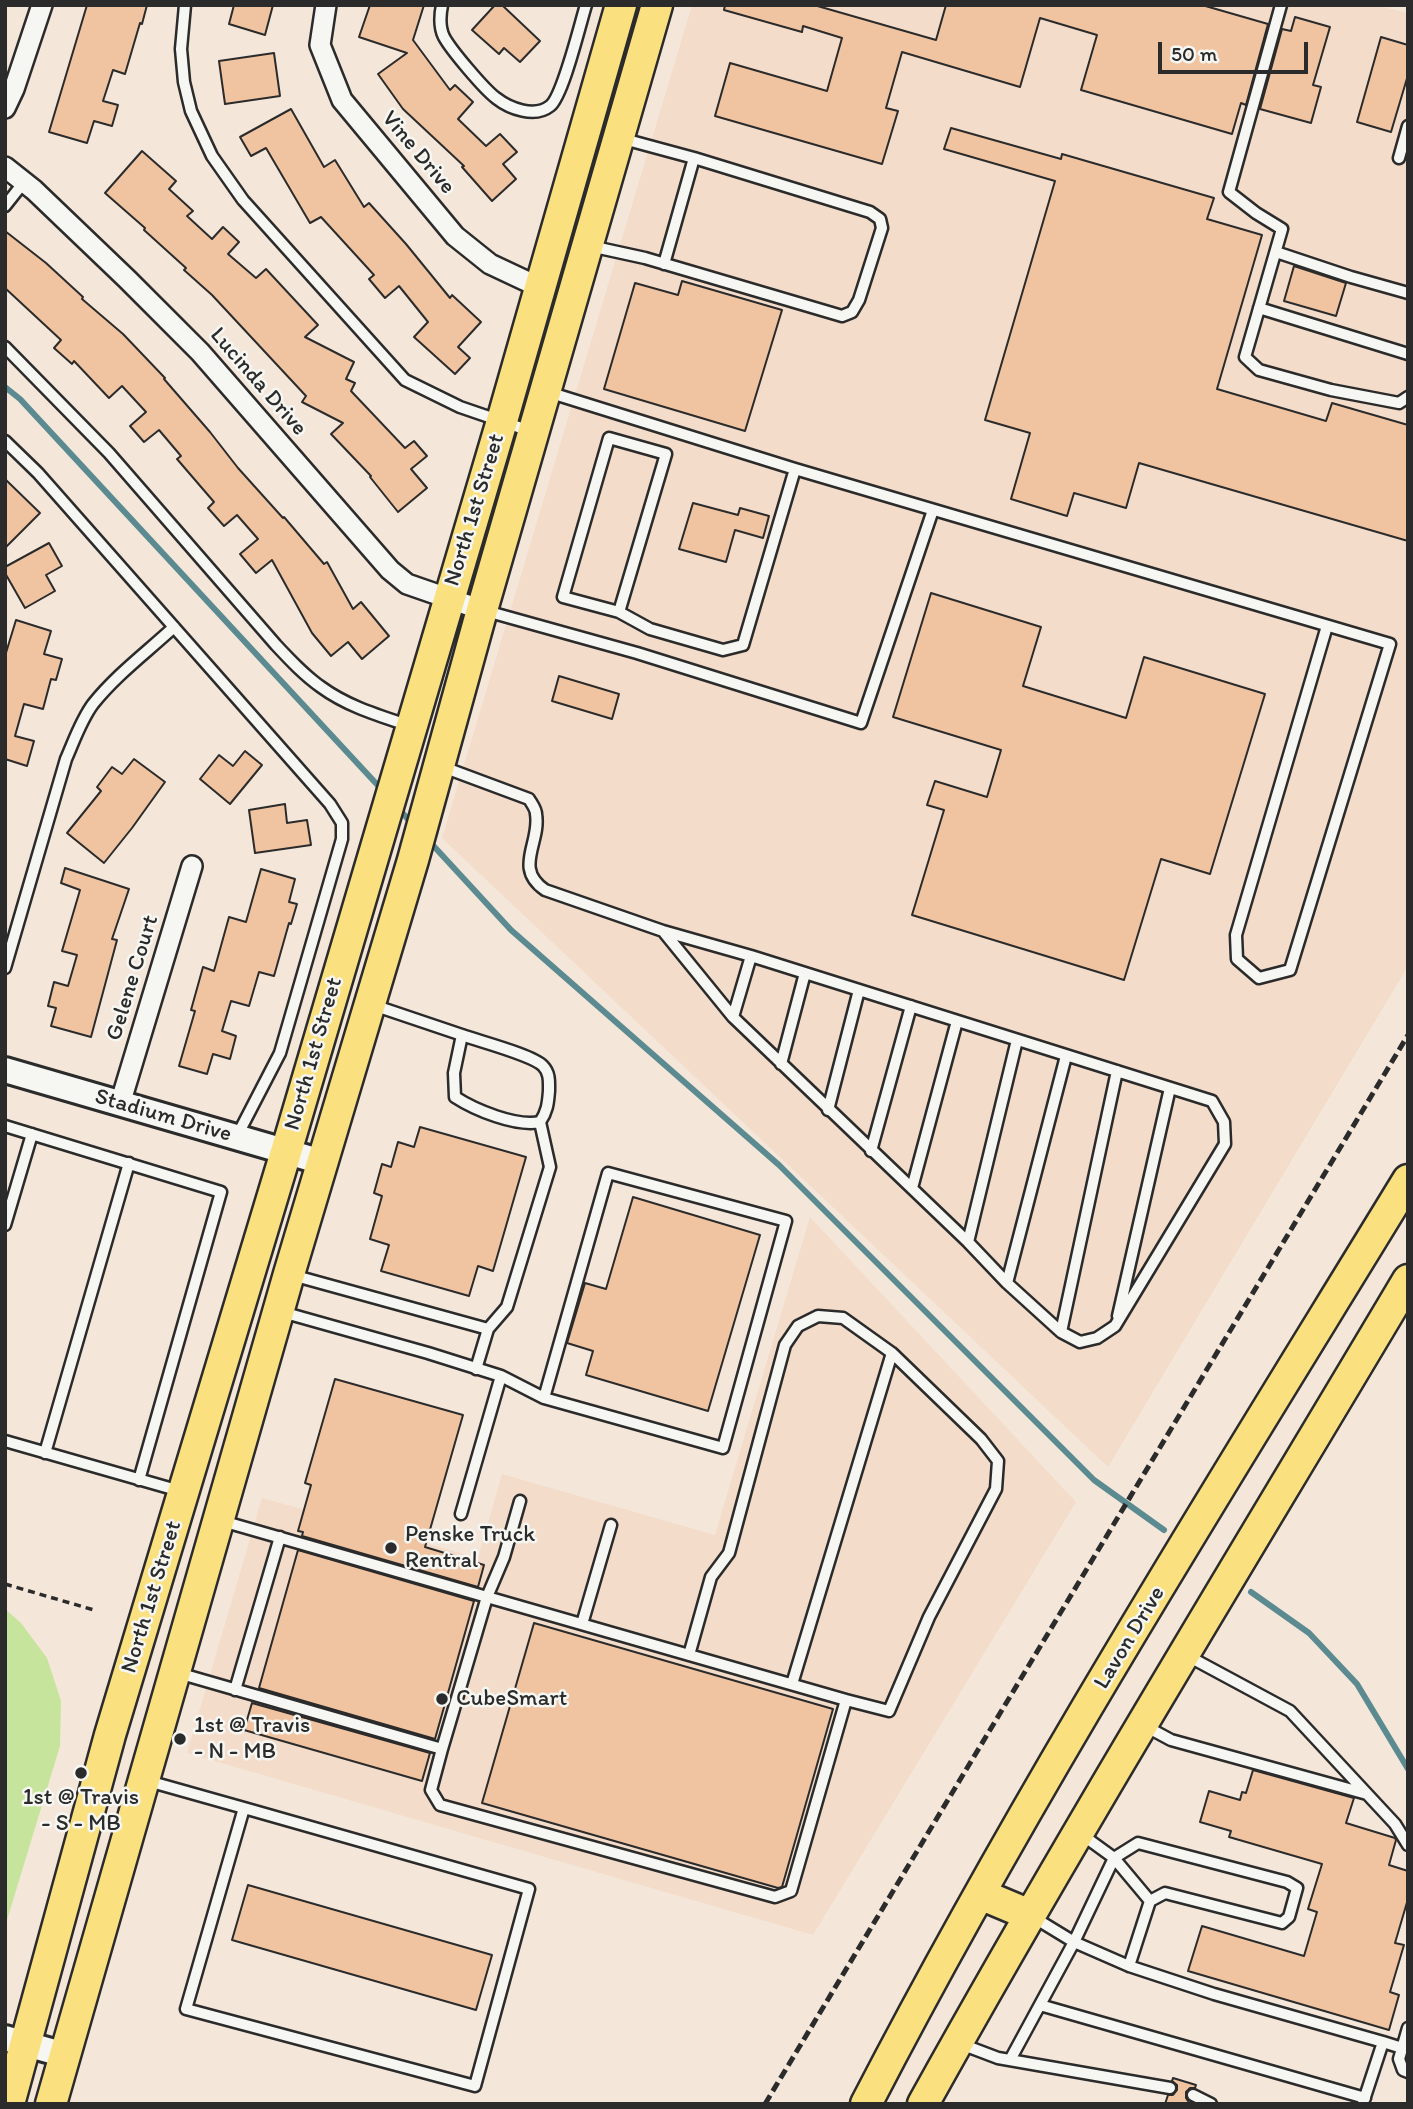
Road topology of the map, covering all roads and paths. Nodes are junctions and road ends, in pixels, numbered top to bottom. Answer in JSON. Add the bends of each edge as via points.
{"nodes":[{"id":1,"x":42,"y":5,"type":"edge"},
{"id":2,"x":185,"y":5,"type":"edge"},
{"id":3,"x":326,"y":5,"type":"edge"},
{"id":4,"x":442,"y":5,"type":"edge"},
{"id":5,"x":586,"y":5,"type":"edge"},
{"id":6,"x":621,"y":5,"type":"edge"},
{"id":7,"x":657,"y":5,"type":"edge"},
{"id":8,"x":1281,"y":5,"type":"edge"},
{"id":9,"x":5,"y":108,"type":"edge"},
{"id":10,"x":1408,"y":125,"type":"edge"},
{"id":11,"x":618,"y":138,"type":"junction"},
{"id":12,"x":694,"y":158,"type":"junction"},
{"id":13,"x":1399,"y":158,"type":"dead end"},
{"id":14,"x":577,"y":163,"type":"junction"},
{"id":15,"x":5,"y":167,"type":"edge"},
{"id":16,"x":608,"y":171,"type":"junction"},
{"id":17,"x":24,"y":183,"type":"junction"},
{"id":18,"x":5,"y":206,"type":"edge"},
{"id":19,"x":587,"y":245,"type":"junction"},
{"id":20,"x":1276,"y":252,"type":"junction"},
{"id":21,"x":664,"y":264,"type":"junction"},
{"id":22,"x":541,"y":288,"type":"junction"},
{"id":23,"x":1408,"y":293,"type":"edge"},
{"id":24,"x":1259,"y":308,"type":"junction"},
{"id":25,"x":5,"y":347,"type":"edge"},
{"id":26,"x":1408,"y":354,"type":"edge"},
{"id":27,"x":544,"y":391,"type":"junction"},
{"id":28,"x":1408,"y":397,"type":"edge"},
{"id":29,"x":502,"y":422,"type":"junction"},
{"id":30,"x":533,"y":431,"type":"junction"},
{"id":31,"x":5,"y":441,"type":"edge"},
{"id":32,"x":795,"y":469,"type":"junction"},
{"id":33,"x":933,"y":510,"type":"junction"},
{"id":34,"x":448,"y":599,"type":"junction"},
{"id":35,"x":482,"y":610,"type":"junction"},
{"id":36,"x":619,"y":612,"type":"junction"},
{"id":37,"x":1327,"y":626,"type":"junction"},
{"id":38,"x":174,"y":627,"type":"junction"},
{"id":39,"x":411,"y":727,"type":"junction"},
{"id":40,"x":437,"y":775,"type":"junction"},
{"id":41,"x":379,"y":833,"type":"junction"},
{"id":42,"x":192,"y":866,"type":"dead end"},
{"id":43,"x":663,"y":931,"type":"junction"},
{"id":44,"x":751,"y":956,"type":"junction"},
{"id":45,"x":5,"y":968,"type":"edge"},
{"id":46,"x":805,"y":973,"type":"junction"},
{"id":47,"x":859,"y":990,"type":"junction"},
{"id":48,"x":369,"y":1004,"type":"junction"},
{"id":49,"x":911,"y":1006,"type":"junction"},
{"id":50,"x":733,"y":1017,"type":"junction"},
{"id":51,"x":957,"y":1021,"type":"junction"},
{"id":52,"x":462,"y":1035,"type":"junction"},
{"id":53,"x":1017,"y":1040,"type":"junction"},
{"id":54,"x":1066,"y":1056,"type":"junction"},
{"id":55,"x":781,"y":1064,"type":"junction"},
{"id":56,"x":5,"y":1070,"type":"edge"},
{"id":57,"x":1117,"y":1071,"type":"junction"},
{"id":58,"x":1170,"y":1088,"type":"junction"},
{"id":59,"x":120,"y":1104,"type":"junction"},
{"id":60,"x":828,"y":1110,"type":"junction"},
{"id":61,"x":540,"y":1122,"type":"junction"},
{"id":62,"x":5,"y":1126,"type":"edge"},
{"id":63,"x":32,"y":1134,"type":"junction"},
{"id":64,"x":237,"y":1137,"type":"junction"},
{"id":65,"x":870,"y":1151,"type":"junction"},
{"id":66,"x":286,"y":1152,"type":"junction"},
{"id":67,"x":321,"y":1161,"type":"junction"},
{"id":68,"x":129,"y":1163,"type":"junction"},
{"id":69,"x":1408,"y":1180,"type":"edge"},
{"id":70,"x":912,"y":1188,"type":"junction"},
{"id":71,"x":5,"y":1225,"type":"edge"},
{"id":72,"x":968,"y":1242,"type":"junction"},
{"id":73,"x":289,"y":1274,"type":"junction"},
{"id":74,"x":1408,"y":1280,"type":"edge"},
{"id":75,"x":1007,"y":1283,"type":"junction"},
{"id":76,"x":278,"y":1311,"type":"junction"},
{"id":77,"x":1115,"y":1326,"type":"junction"},
{"id":78,"x":488,"y":1329,"type":"junction"},
{"id":79,"x":1061,"y":1332,"type":"junction"},
{"id":80,"x":892,"y":1353,"type":"junction"},
{"id":81,"x":476,"y":1369,"type":"junction"},
{"id":82,"x":501,"y":1376,"type":"junction"},
{"id":83,"x":544,"y":1398,"type":"junction"},
{"id":84,"x":5,"y":1441,"type":"edge"},
{"id":85,"x":45,"y":1453,"type":"junction"},
{"id":86,"x":139,"y":1480,"type":"junction"},
{"id":87,"x":183,"y":1492,"type":"junction"},
{"id":88,"x":520,"y":1501,"type":"dead end"},
{"id":89,"x":461,"y":1514,"type":"dead end"},
{"id":90,"x":218,"y":1519,"type":"junction"},
{"id":91,"x":611,"y":1525,"type":"dead end"},
{"id":92,"x":280,"y":1537,"type":"junction"},
{"id":93,"x":5,"y":1584,"type":"edge"},
{"id":94,"x":487,"y":1597,"type":"junction"},
{"id":95,"x":94,"y":1610,"type":"dead end"},
{"id":96,"x":582,"y":1624,"type":"junction"},
{"id":97,"x":1184,"y":1654,"type":"junction"},
{"id":98,"x":689,"y":1655,"type":"junction"},
{"id":99,"x":174,"y":1672,"type":"junction"},
{"id":100,"x":792,"y":1684,"type":"junction"},
{"id":101,"x":236,"y":1690,"type":"junction"},
{"id":102,"x":846,"y":1700,"type":"junction"},
{"id":103,"x":1142,"y":1724,"type":"junction"},
{"id":104,"x":442,"y":1749,"type":"junction"},
{"id":105,"x":101,"y":1768,"type":"junction"},
{"id":106,"x":144,"y":1780,"type":"junction"},
{"id":107,"x":1367,"y":1794,"type":"junction"},
{"id":108,"x":244,"y":1808,"type":"junction"},
{"id":109,"x":1078,"y":1832,"type":"junction"},
{"id":110,"x":1408,"y":1844,"type":"edge"},
{"id":111,"x":1114,"y":1858,"type":"junction"},
{"id":112,"x":979,"y":1894,"type":"junction"},
{"id":113,"x":1150,"y":1901,"type":"junction"},
{"id":114,"x":1030,"y":1915,"type":"junction"},
{"id":115,"x":1074,"y":1942,"type":"junction"},
{"id":116,"x":1129,"y":1966,"type":"junction"},
{"id":117,"x":1040,"y":2005,"type":"junction"},
{"id":118,"x":1408,"y":2028,"type":"edge"},
{"id":119,"x":16,"y":2041,"type":"edge"},
{"id":120,"x":957,"y":2042,"type":"junction"},
{"id":121,"x":1383,"y":2042,"type":"junction"},
{"id":122,"x":1402,"y":2048,"type":"junction"},
{"id":123,"x":65,"y":2055,"type":"junction"},
{"id":124,"x":1010,"y":2060,"type":"junction"},
{"id":125,"x":1408,"y":2072,"type":"edge"},
{"id":126,"x":1170,"y":2088,"type":"dead end"},
{"id":127,"x":877,"y":2090,"type":"edge"},
{"id":128,"x":1193,"y":2095,"type":"dead end"},
{"id":129,"x":1364,"y":2101,"type":"edge"},
{"id":130,"x":9,"y":2104,"type":"edge"},
{"id":131,"x":51,"y":2104,"type":"edge"},
{"id":132,"x":866,"y":2104,"type":"edge"},
{"id":133,"x":923,"y":2104,"type":"edge"},
{"id":134,"x":1211,"y":2104,"type":"edge"}],
"edges":[{"from":1,"to":9,"type":"street"},
{"from":2,"to":29,"type":"lane","via":[[181,49],[191,111],[212,156],[243,200],[405,380]]},
{"from":3,"to":22,"type":"street","name":"Vine Drive","via":[[320,45],[342,100],[455,236],[490,264]]},
{"from":4,"to":5,"type":"lane","via":[[440,27],[458,57],[495,98],[531,113],[553,104]]},
{"from":6,"to":14,"type":"main road","name":"North 1st Street"},
{"from":7,"to":11,"type":"main road","name":"North 1st Street"},
{"from":8,"to":20,"type":"lane","via":[[1229,192],[1282,229]]},
{"from":10,"to":13,"type":"lane"},
{"from":11,"to":12,"type":"lane"},
{"from":11,"to":16,"type":"main road","name":"North 1st Street"},
{"from":12,"to":21,"type":"lane"},
{"from":12,"to":21,"type":"lane","via":[[870,212],[880,219],[882,228],[859,300],[852,312],[842,316]]},
{"from":14,"to":16,"type":"main road"},
{"from":14,"to":22,"type":"main road","name":"North 1st Street"},
{"from":15,"to":17,"type":"street","name":"Lucinda Drive"},
{"from":16,"to":19,"type":"main road","name":"North 1st Street"},
{"from":17,"to":18,"type":"lane"},
{"from":17,"to":34,"type":"street","name":"Lucinda Drive","via":[[200,352],[390,570],[407,584]]},
{"from":19,"to":21,"type":"lane"},
{"from":19,"to":27,"type":"main road","name":"North 1st Street"},
{"from":20,"to":23,"type":"lane"},
{"from":20,"to":24,"type":"lane"},
{"from":22,"to":29,"type":"main road","name":"North 1st Street"},
{"from":24,"to":26,"type":"lane"},
{"from":24,"to":28,"type":"lane","via":[[1245,357],[1259,370],[1385,402],[1399,403]]},
{"from":25,"to":39,"type":"lane","via":[[109,453],[302,672],[348,704]]},
{"from":27,"to":30,"type":"main road","name":"North 1st Street"},
{"from":27,"to":32,"type":"lane"},
{"from":29,"to":30,"type":"lane"},
{"from":29,"to":34,"type":"main road","name":"North 1st Street"},
{"from":30,"to":35,"type":"main road","name":"North 1st Street"},
{"from":31,"to":38,"type":"lane"},
{"from":32,"to":33,"type":"lane"},
{"from":32,"to":36,"type":"lane","via":[[743,645],[723,650],[650,628]]},
{"from":33,"to":35,"type":"lane","via":[[861,723]]},
{"from":33,"to":37,"type":"lane"},
{"from":34,"to":35,"type":"street","name":"Lucinda Drive"},
{"from":34,"to":39,"type":"main road","name":"North 1st Street"},
{"from":35,"to":40,"type":"main road","name":"North 1st Street"},
{"from":36,"to":36,"type":"lane","via":[[666,454],[609,438],[563,597]]},
{"from":37,"to":37,"type":"lane","via":[[1390,644],[1290,970],[1259,978],[1237,959],[1236,935]]},
{"from":38,"to":45,"type":"lane","via":[[108,688],[78,732]]},
{"from":38,"to":64,"type":"lane","via":[[342,823],[342,839],[280,1053]]},
{"from":39,"to":41,"type":"main road","name":"North 1st Street"},
{"from":40,"to":43,"type":"lane","via":[[529,799],[536,813],[529,869],[535,883],[545,890]]},
{"from":40,"to":48,"type":"main road","name":"North 1st Street"},
{"from":41,"to":48,"type":"main road","via":[[360,984]]},
{"from":41,"to":66,"type":"main road","name":"North 1st Street"},
{"from":42,"to":59,"type":"street","name":"Gelene Court"},
{"from":43,"to":44,"type":"lane"},
{"from":43,"to":50,"type":"lane"},
{"from":44,"to":46,"type":"lane"},
{"from":44,"to":50,"type":"lane"},
{"from":46,"to":47,"type":"lane"},
{"from":46,"to":55,"type":"lane"},
{"from":47,"to":49,"type":"lane"},
{"from":47,"to":60,"type":"lane"},
{"from":48,"to":52,"type":"lane"},
{"from":48,"to":67,"type":"main road","name":"North 1st Street"},
{"from":49,"to":51,"type":"lane"},
{"from":49,"to":65,"type":"lane"},
{"from":50,"to":55,"type":"lane"},
{"from":51,"to":53,"type":"lane"},
{"from":51,"to":70,"type":"lane"},
{"from":52,"to":61,"type":"lane","via":[[542,1064],[550,1078],[547,1112]]},
{"from":52,"to":61,"type":"lane","via":[[454,1073],[455,1097],[471,1108],[530,1124]]},
{"from":53,"to":54,"type":"lane"},
{"from":53,"to":72,"type":"lane"},
{"from":54,"to":57,"type":"lane"},
{"from":54,"to":75,"type":"lane"},
{"from":55,"to":60,"type":"lane"},
{"from":56,"to":59,"type":"street","name":"Stadium Drive"},
{"from":57,"to":58,"type":"lane"},
{"from":57,"to":79,"type":"lane"},
{"from":58,"to":77,"type":"lane"},
{"from":58,"to":77,"type":"lane","via":[[1212,1101],[1224,1122],[1225,1144]]},
{"from":59,"to":64,"type":"street","name":"Stadium Drive"},
{"from":60,"to":65,"type":"lane"},
{"from":61,"to":78,"type":"lane","via":[[550,1167],[507,1307]]},
{"from":62,"to":63,"type":"lane"},
{"from":63,"to":68,"type":"lane"},
{"from":63,"to":71,"type":"lane"},
{"from":64,"to":66,"type":"street","name":"Stadium Drive"},
{"from":65,"to":70,"type":"lane"},
{"from":66,"to":67,"type":"street","name":"Stadium Drive"},
{"from":66,"to":87,"type":"main road","name":"North 1st Street"},
{"from":67,"to":73,"type":"main road","name":"North 1st Street"},
{"from":68,"to":85,"type":"lane"},
{"from":68,"to":86,"type":"lane","via":[[221,1192]]},
{"from":69,"to":112,"type":"main road","name":"Lavon Drive"},
{"from":70,"to":72,"type":"lane"},
{"from":72,"to":75,"type":"lane"},
{"from":73,"to":76,"type":"main road","name":"North 1st Street"},
{"from":73,"to":78,"type":"lane"},
{"from":74,"to":97,"type":"main road"},
{"from":75,"to":79,"type":"lane"},
{"from":76,"to":81,"type":"lane"},
{"from":76,"to":90,"type":"main road","name":"North 1st Street"},
{"from":77,"to":79,"type":"lane","via":[[1080,1342]]},
{"from":78,"to":81,"type":"lane"},
{"from":80,"to":98,"type":"lane","via":[[843,1318],[818,1316],[797,1326],[785,1345],[729,1553],[711,1577]]},
{"from":80,"to":100,"type":"lane"},
{"from":80,"to":102,"type":"lane","via":[[990,1450],[998,1461],[996,1489],[929,1617],[889,1711]]},
{"from":81,"to":82,"type":"lane"},
{"from":82,"to":83,"type":"lane"},
{"from":82,"to":89,"type":"lane"},
{"from":83,"to":83,"type":"lane","via":[[723,1448],[786,1221],[608,1173]]},
{"from":84,"to":85,"type":"lane"},
{"from":85,"to":86,"type":"lane"},
{"from":86,"to":87,"type":"lane"},
{"from":87,"to":105,"type":"main road","name":"North 1st Street"},
{"from":88,"to":94,"type":"lane"},
{"from":90,"to":92,"type":"lane"},
{"from":90,"to":99,"type":"main road","name":"North 1st Street"},
{"from":91,"to":96,"type":"lane"},
{"from":92,"to":94,"type":"lane"},
{"from":92,"to":101,"type":"lane"},
{"from":93,"to":95,"type":"path"},
{"from":94,"to":96,"type":"lane"},
{"from":94,"to":104,"type":"lane"},
{"from":96,"to":98,"type":"lane"},
{"from":97,"to":103,"type":"main road"},
{"from":97,"to":107,"type":"lane","via":[[1290,1711]]},
{"from":98,"to":100,"type":"lane"},
{"from":99,"to":101,"type":"lane"},
{"from":99,"to":106,"type":"main road","name":"North 1st Street"},
{"from":100,"to":102,"type":"lane"},
{"from":101,"to":104,"type":"lane"},
{"from":102,"to":104,"type":"lane","via":[[791,1891],[775,1897],[440,1805],[431,1790]]},
{"from":103,"to":107,"type":"lane","via":[[1171,1740]]},
{"from":103,"to":109,"type":"main road"},
{"from":105,"to":106,"type":"main road"},
{"from":105,"to":119,"type":"main road","name":"North 1st Street"},
{"from":106,"to":108,"type":"lane"},
{"from":106,"to":123,"type":"main road","name":"North 1st Street"},
{"from":107,"to":110,"type":"lane"},
{"from":108,"to":108,"type":"lane","via":[[186,2008],[475,2086],[529,1889]]},
{"from":109,"to":111,"type":"lane"},
{"from":109,"to":114,"type":"main road"},
{"from":111,"to":113,"type":"lane"},
{"from":111,"to":113,"type":"lane","via":[[1138,1843],[1297,1888],[1289,1917],[1282,1923],[1165,1893]]},
{"from":111,"to":115,"type":"lane"},
{"from":112,"to":114,"type":"main road"},
{"from":112,"to":127,"type":"main road","name":"Lavon Drive"},
{"from":113,"to":116,"type":"lane"},
{"from":114,"to":115,"type":"lane"},
{"from":114,"to":120,"type":"main road"},
{"from":115,"to":116,"type":"lane"},
{"from":115,"to":117,"type":"lane"},
{"from":116,"to":121,"type":"lane"},
{"from":117,"to":124,"type":"lane"},
{"from":117,"to":129,"type":"lane"},
{"from":118,"to":122,"type":"lane"},
{"from":119,"to":123,"type":"street"},
{"from":119,"to":130,"type":"main road","name":"North 1st Street"},
{"from":120,"to":124,"type":"lane"},
{"from":120,"to":133,"type":"main road"},
{"from":121,"to":122,"type":"lane"},
{"from":121,"to":129,"type":"lane"},
{"from":122,"to":125,"type":"lane","via":[[1399,2059]]},
{"from":123,"to":131,"type":"main road","name":"North 1st Street"},
{"from":124,"to":126,"type":"lane"},
{"from":127,"to":132,"type":"main road","name":"Lavon Drive"},
{"from":128,"to":134,"type":"lane"}]}
